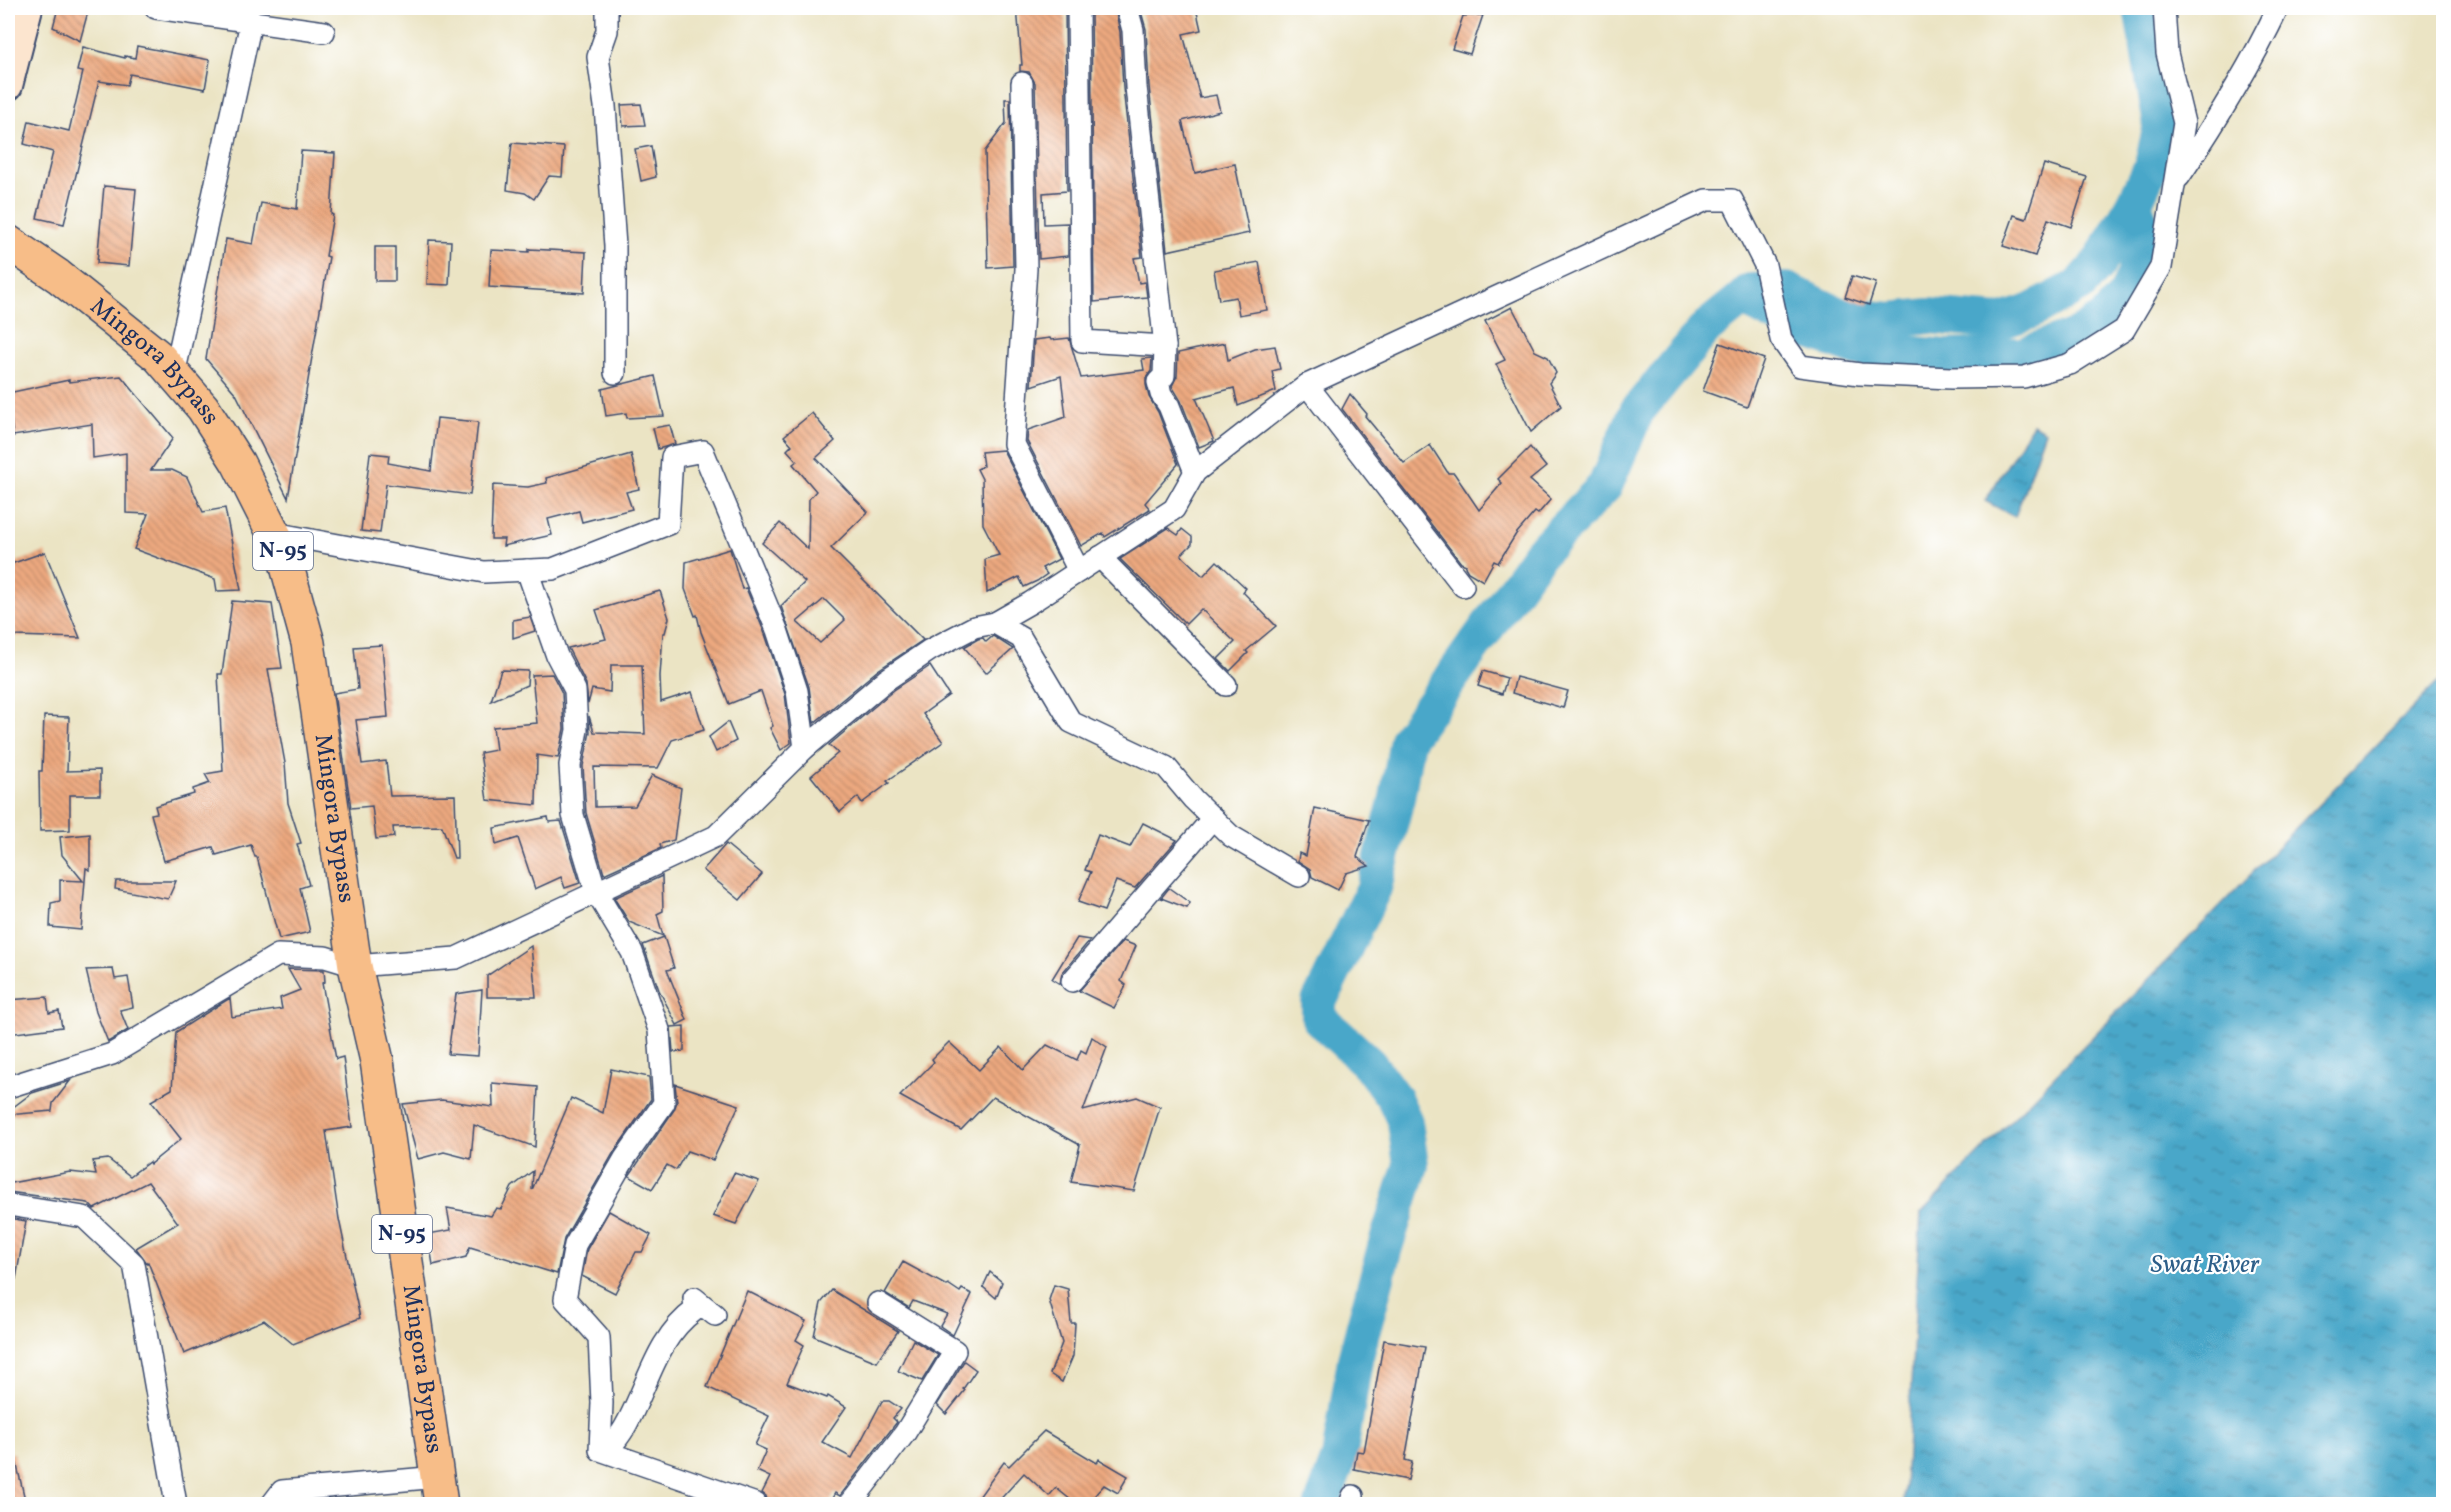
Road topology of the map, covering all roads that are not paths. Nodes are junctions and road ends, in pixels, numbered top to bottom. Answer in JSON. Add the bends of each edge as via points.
{"nodes":[{"id":1,"x":28,"y":8,"type":"edge"},
{"id":2,"x":156,"y":8,"type":"edge"},
{"id":3,"x":607,"y":8,"type":"edge"},
{"id":4,"x":1078,"y":8,"type":"edge"},
{"id":5,"x":1126,"y":8,"type":"edge"},
{"id":6,"x":2164,"y":8,"type":"edge"},
{"id":7,"x":2278,"y":8,"type":"edge"},
{"id":8,"x":251,"y":22,"type":"junction"},
{"id":9,"x":324,"y":33,"type":"dead end"},
{"id":10,"x":1022,"y":83,"type":"dead end"},
{"id":11,"x":8,"y":86,"type":"edge"},
{"id":12,"x":2176,"y":182,"type":"junction"},
{"id":13,"x":8,"y":242,"type":"edge"},
{"id":14,"x":1165,"y":346,"type":"junction"},
{"id":15,"x":615,"y":373,"type":"dead end"},
{"id":16,"x":174,"y":375,"type":"junction"},
{"id":17,"x":1307,"y":385,"type":"junction"},
{"id":18,"x":1195,"y":472,"type":"junction"},
{"id":19,"x":274,"y":533,"type":"junction"},
{"id":20,"x":1100,"y":557,"type":"junction"},
{"id":21,"x":526,"y":570,"type":"junction"},
{"id":22,"x":1079,"y":571,"type":"junction"},
{"id":23,"x":1463,"y":586,"type":"dead end"},
{"id":24,"x":994,"y":623,"type":"junction"},
{"id":25,"x":1226,"y":685,"type":"dead end"},
{"id":26,"x":805,"y":748,"type":"junction"},
{"id":27,"x":1213,"y":818,"type":"junction"},
{"id":28,"x":1299,"y":876,"type":"dead end"},
{"id":29,"x":596,"y":892,"type":"junction"},
{"id":30,"x":355,"y":966,"type":"junction"},
{"id":31,"x":1072,"y":981,"type":"dead end"},
{"id":32,"x":8,"y":1087,"type":"edge"},
{"id":33,"x":8,"y":1205,"type":"edge"},
{"id":34,"x":878,"y":1303,"type":"dead end"},
{"id":35,"x":715,"y":1315,"type":"dead end"},
{"id":36,"x":610,"y":1448,"type":"dead end"},
{"id":37,"x":440,"y":1491,"type":"edge"},
{"id":38,"x":176,"y":1504,"type":"edge"},
{"id":39,"x":272,"y":1504,"type":"edge"},
{"id":40,"x":756,"y":1504,"type":"edge"},
{"id":41,"x":850,"y":1504,"type":"edge"}],
"edges":[{"from":1,"to":11,"type":"main road"},
{"from":2,"to":8,"type":"street"},
{"from":3,"to":15,"type":"street","via":[[607,31],[598,57],[615,246]]},
{"from":4,"to":14,"type":"street","via":[[1082,341]]},
{"from":5,"to":14,"type":"street","via":[[1133,30]]},
{"from":6,"to":12,"type":"street","via":[[2167,53],[2184,123]]},
{"from":7,"to":12,"type":"street","via":[[2256,54]]},
{"from":8,"to":9,"type":"street"},
{"from":8,"to":16,"type":"street"},
{"from":10,"to":22,"type":"street","via":[[1026,269],[1014,444]]},
{"from":12,"to":17,"type":"street","via":[[2161,267],[2124,330],[2070,364],[2024,377],[1860,374],[1800,366],[1781,339],[1765,265],[1732,200],[1706,200]]},
{"from":13,"to":16,"type":"highway","name":"Mingora Bypass","number":"N-95","via":[[58,276],[159,357]]},
{"from":14,"to":18,"type":"street","via":[[1164,376],[1158,382]]},
{"from":16,"to":19,"type":"highway","name":"Mingora Bypass","number":"N-95","via":[[202,408],[238,463]]},
{"from":17,"to":18,"type":"street"},
{"from":17,"to":23,"type":"street"},
{"from":18,"to":20,"type":"street","via":[[1174,509]]},
{"from":19,"to":21,"type":"street","via":[[484,572]]},
{"from":19,"to":30,"type":"highway","name":"Mingora Bypass","number":"N-95","via":[[283,552],[308,644]]},
{"from":20,"to":22,"type":"street"},
{"from":20,"to":25,"type":"street"},
{"from":21,"to":26,"type":"street","via":[[552,569],[668,524],[672,457],[703,451],[777,630],[797,691]]},
{"from":21,"to":29,"type":"street","via":[[557,656],[575,690],[577,730],[570,765],[573,815]]},
{"from":22,"to":24,"type":"street"},
{"from":24,"to":26,"type":"street","via":[[974,627],[930,650],[886,680]]},
{"from":24,"to":27,"type":"street","via":[[1021,638],[1071,722],[1166,767]]},
{"from":26,"to":29,"type":"street","via":[[716,836]]},
{"from":27,"to":28,"type":"street","via":[[1231,836]]},
{"from":27,"to":31,"type":"street"},
{"from":29,"to":30,"type":"street","via":[[456,958]]},
{"from":29,"to":40,"type":"street","via":[[632,952],[659,1030],[664,1103],[625,1158],[575,1245],[567,1288],[566,1299],[599,1337],[600,1450]]},
{"from":30,"to":32,"type":"street","via":[[325,957],[278,956],[112,1054]]},
{"from":30,"to":37,"type":"highway","name":"Mingora Bypass","number":"N-95","via":[[377,1061]]},
{"from":33,"to":38,"type":"street","via":[[84,1217],[134,1264]]},
{"from":34,"to":41,"type":"street","via":[[955,1351],[905,1433]]},
{"from":35,"to":36,"type":"street","via":[[694,1298],[694,1310],[654,1359],[626,1426]]},
{"from":37,"to":39,"type":"street","via":[[282,1491]]}]}
